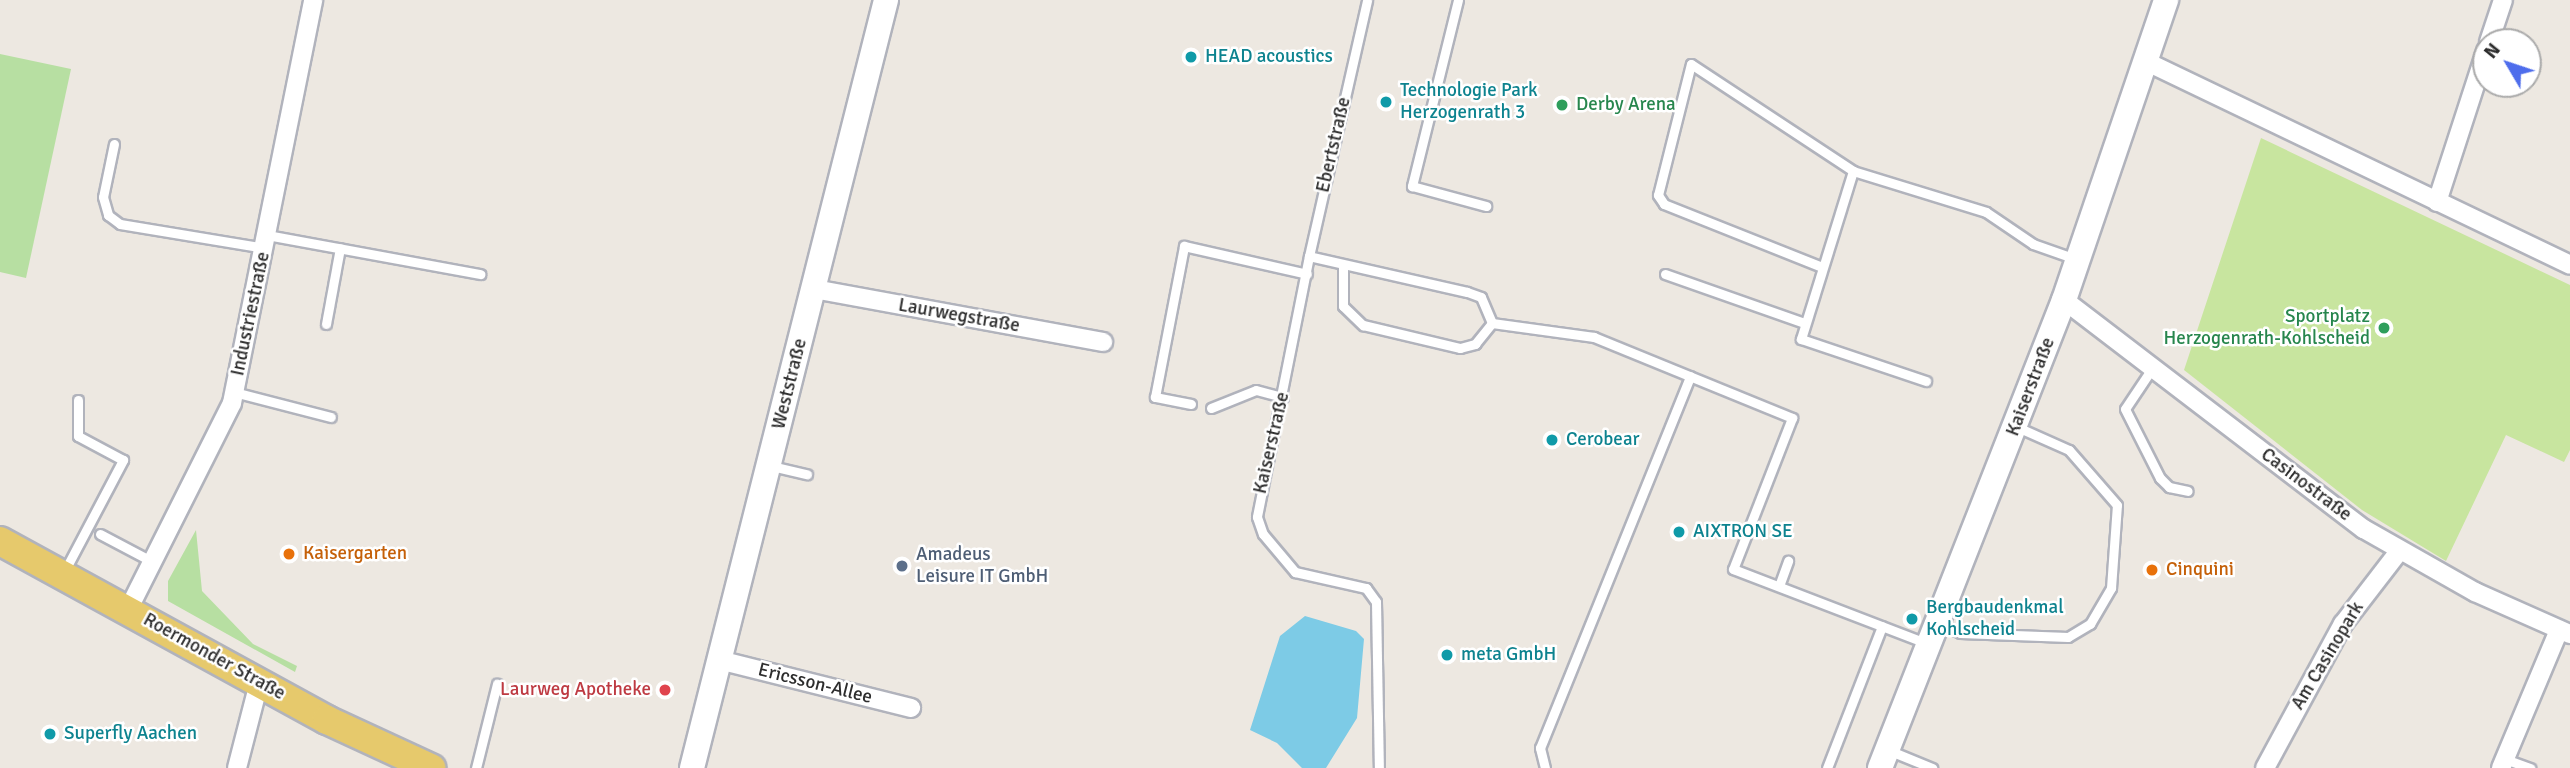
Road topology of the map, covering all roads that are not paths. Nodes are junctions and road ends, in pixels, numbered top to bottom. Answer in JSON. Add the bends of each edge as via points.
{"nodes":[{"id":1,"x":313,"y":0,"type":"edge"},
{"id":2,"x":886,"y":0,"type":"edge"},
{"id":3,"x":1367,"y":0,"type":"edge"},
{"id":4,"x":1458,"y":0,"type":"edge"},
{"id":5,"x":2166,"y":0,"type":"edge"},
{"id":6,"x":2502,"y":0,"type":"edge"},
{"id":7,"x":2493,"y":28,"type":"edge"},
{"id":8,"x":2145,"y":61,"type":"junction"},
{"id":9,"x":2472,"y":94,"type":"edge"},
{"id":10,"x":114,"y":144,"type":"dead end"},
{"id":11,"x":1853,"y":171,"type":"junction"},
{"id":12,"x":2437,"y":202,"type":"junction"},
{"id":13,"x":1486,"y":206,"type":"dead end"},
{"id":14,"x":266,"y":241,"type":"junction"},
{"id":15,"x":340,"y":248,"type":"junction"},
{"id":16,"x":1309,"y":257,"type":"junction"},
{"id":17,"x":2078,"y":260,"type":"junction"},
{"id":18,"x":1343,"y":265,"type":"junction"},
{"id":19,"x":2570,"y":265,"type":"edge"},
{"id":20,"x":1822,"y":267,"type":"junction"},
{"id":21,"x":480,"y":274,"type":"dead end"},
{"id":22,"x":1307,"y":274,"type":"junction"},
{"id":23,"x":1665,"y":274,"type":"dead end"},
{"id":24,"x":814,"y":289,"type":"junction"},
{"id":25,"x":2064,"y":300,"type":"junction"},
{"id":26,"x":1492,"y":323,"type":"junction"},
{"id":27,"x":1804,"y":323,"type":"junction"},
{"id":28,"x":326,"y":324,"type":"dead end"},
{"id":29,"x":1103,"y":342,"type":"dead end"},
{"id":30,"x":2152,"y":367,"type":"junction"},
{"id":31,"x":1690,"y":376,"type":"junction"},
{"id":32,"x":1926,"y":381,"type":"dead end"},
{"id":33,"x":234,"y":392,"type":"junction"},
{"id":34,"x":1283,"y":397,"type":"junction"},
{"id":35,"x":78,"y":400,"type":"dead end"},
{"id":36,"x":1191,"y":404,"type":"dead end"},
{"id":37,"x":1211,"y":408,"type":"dead end"},
{"id":38,"x":331,"y":417,"type":"dead end"},
{"id":39,"x":2017,"y":426,"type":"junction"},
{"id":40,"x":769,"y":465,"type":"junction"},
{"id":41,"x":807,"y":474,"type":"dead end"},
{"id":42,"x":2188,"y":491,"type":"dead end"},
{"id":43,"x":100,"y":534,"type":"dead end"},
{"id":44,"x":0,"y":541,"type":"edge"},
{"id":45,"x":2400,"y":550,"type":"junction"},
{"id":46,"x":1788,"y":561,"type":"dead end"},
{"id":47,"x":154,"y":562,"type":"junction"},
{"id":48,"x":63,"y":574,"type":"junction"},
{"id":49,"x":1779,"y":586,"type":"junction"},
{"id":50,"x":129,"y":608,"type":"junction"},
{"id":51,"x":1882,"y":626,"type":"junction"},
{"id":52,"x":2565,"y":632,"type":"edge"},
{"id":53,"x":1933,"y":634,"type":"junction"},
{"id":54,"x":719,"y":660,"type":"junction"},
{"id":55,"x":259,"y":683,"type":"junction"},
{"id":56,"x":497,"y":684,"type":"dead end"},
{"id":57,"x":911,"y":708,"type":"dead end"},
{"id":58,"x":1884,"y":759,"type":"edge"},
{"id":59,"x":2503,"y":764,"type":"edge"},
{"id":60,"x":237,"y":768,"type":"edge"},
{"id":61,"x":431,"y":768,"type":"edge"},
{"id":62,"x":476,"y":768,"type":"edge"},
{"id":63,"x":692,"y":768,"type":"edge"},
{"id":64,"x":1378,"y":768,"type":"edge"},
{"id":65,"x":1545,"y":768,"type":"edge"},
{"id":66,"x":1827,"y":768,"type":"edge"},
{"id":67,"x":1932,"y":768,"type":"edge"},
{"id":68,"x":2267,"y":768,"type":"edge"},
{"id":69,"x":2530,"y":768,"type":"edge"}],
"edges":[{"from":1,"to":14,"type":"street","name":"Industriestraße"},
{"from":2,"to":24,"type":"main road","name":"Weststraße"},
{"from":3,"to":16,"type":"lane","name":"Ebertstraße"},
{"from":4,"to":13,"type":"lane","via":[[1412,186]]},
{"from":5,"to":8,"type":"main road","name":"Kaiserstraße"},
{"from":6,"to":7,"type":"street"},
{"from":8,"to":12,"type":"street"},
{"from":8,"to":17,"type":"main road","name":"Kaiserstraße"},
{"from":9,"to":12,"type":"street"},
{"from":10,"to":14,"type":"lane","via":[[103,197],[108,215],[120,224]]},
{"from":11,"to":17,"type":"lane","via":[[1986,212],[2033,244]]},
{"from":11,"to":20,"type":"lane"},
{"from":11,"to":20,"type":"lane","via":[[1691,64],[1658,195],[1664,204]]},
{"from":12,"to":19,"type":"street"},
{"from":14,"to":15,"type":"lane"},
{"from":14,"to":33,"type":"street","name":"Industriestraße"},
{"from":15,"to":21,"type":"lane"},
{"from":15,"to":28,"type":"lane"},
{"from":16,"to":18,"type":"lane"},
{"from":16,"to":22,"type":"lane","name":"Kaiserstraße"},
{"from":17,"to":25,"type":"main road","name":"Kaiserstraße"},
{"from":18,"to":26,"type":"lane","via":[[1467,292],[1481,298]]},
{"from":18,"to":26,"type":"lane","via":[[1343,306],[1363,325],[1460,348],[1475,344]]},
{"from":20,"to":27,"type":"lane"},
{"from":22,"to":34,"type":"lane","name":"Kaiserstraße"},
{"from":22,"to":36,"type":"lane","via":[[1184,246],[1155,397]]},
{"from":23,"to":27,"type":"lane"},
{"from":24,"to":29,"type":"street","name":"Laurwegstraße"},
{"from":24,"to":40,"type":"main road","name":"Weststraße"},
{"from":25,"to":30,"type":"street","name":"Casinostraße"},
{"from":25,"to":39,"type":"main road","name":"Kaiserstraße"},
{"from":26,"to":31,"type":"lane","via":[[1594,337]]},
{"from":27,"to":32,"type":"lane","via":[[1801,339]]},
{"from":30,"to":42,"type":"lane","via":[[2125,409],[2160,478],[2169,487]]},
{"from":30,"to":45,"type":"street","name":"Casinostraße"},
{"from":31,"to":49,"type":"lane","via":[[1792,418],[1733,569]]},
{"from":31,"to":65,"type":"lane","via":[[1540,748]]},
{"from":33,"to":38,"type":"lane"},
{"from":33,"to":47,"type":"street","name":"Industriestraße"},
{"from":34,"to":37,"type":"lane","via":[[1256,390]]},
{"from":34,"to":64,"type":"lane","name":"Kaiserstraße","via":[[1257,517],[1263,534],[1295,572],[1366,588],[1376,602]]},
{"from":35,"to":48,"type":"lane","via":[[78,436],[123,460]]},
{"from":39,"to":53,"type":"main road","name":"Kaiserstraße"},
{"from":39,"to":53,"type":"lane","via":[[2069,450],[2117,505],[2111,588],[2090,624],[2068,637]]},
{"from":40,"to":41,"type":"lane"},
{"from":40,"to":54,"type":"main road","name":"Weststraße"},
{"from":43,"to":47,"type":"lane"},
{"from":44,"to":48,"type":"main road","name":"Roermonder Straße"},
{"from":45,"to":52,"type":"street","name":"Casinostraße"},
{"from":45,"to":68,"type":"street","name":"Am Casinopark","via":[[2343,624]]},
{"from":46,"to":49,"type":"lane"},
{"from":47,"to":50,"type":"street","name":"Industriestraße"},
{"from":48,"to":50,"type":"main road","name":"Roermonder Straße"},
{"from":49,"to":51,"type":"lane"},
{"from":50,"to":55,"type":"main road","name":"Roermonder Straße"},
{"from":51,"to":53,"type":"lane"},
{"from":51,"to":66,"type":"lane"},
{"from":52,"to":59,"type":"street"},
{"from":53,"to":58,"type":"main road","name":"Kaiserstraße"},
{"from":54,"to":57,"type":"street","name":"Ericsson-Allee"},
{"from":54,"to":63,"type":"main road","name":"Weststraße"},
{"from":55,"to":60,"type":"street"},
{"from":55,"to":61,"type":"main road","name":"Roermonder Straße"},
{"from":56,"to":62,"type":"lane"},
{"from":58,"to":67,"type":"lane"},
{"from":59,"to":69,"type":"lane"}]}
